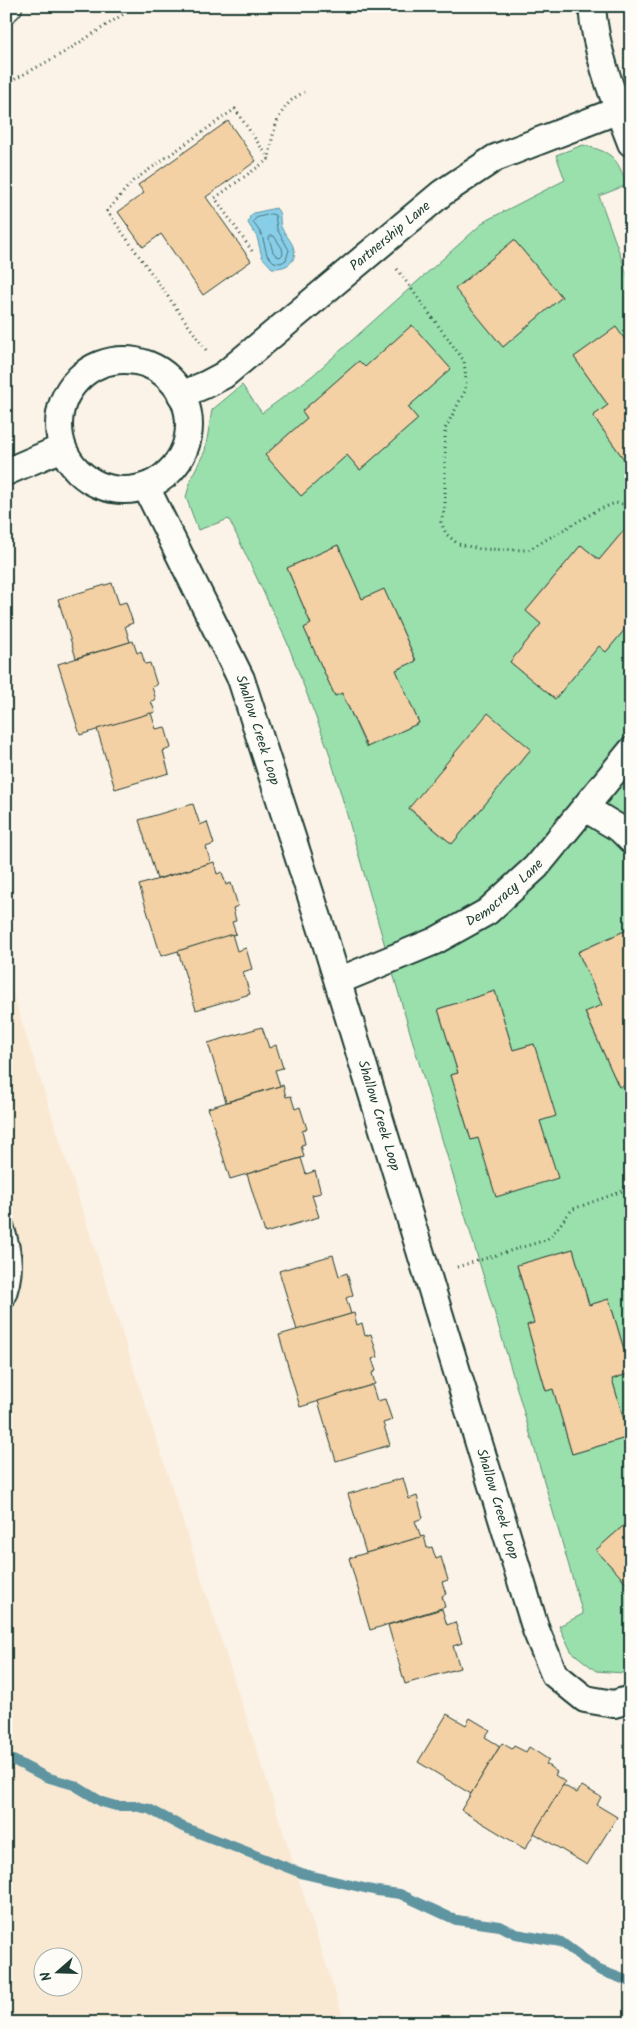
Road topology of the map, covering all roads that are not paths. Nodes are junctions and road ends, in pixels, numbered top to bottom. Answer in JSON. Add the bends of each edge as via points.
{"nodes":[{"id":1,"x":592,"y":6,"type":"edge"},
{"id":2,"x":619,"y":110,"type":"junction"},
{"id":3,"x":631,"y":143,"type":"edge"},
{"id":4,"x":180,"y":394,"type":"junction"},
{"id":5,"x":62,"y":448,"type":"junction"},
{"id":6,"x":6,"y":472,"type":"edge"},
{"id":7,"x":146,"y":487,"type":"junction"},
{"id":8,"x":631,"y":751,"type":"edge"},
{"id":9,"x":585,"y":808,"type":"junction"},
{"id":10,"x":631,"y":840,"type":"edge"},
{"id":11,"x":338,"y":981,"type":"junction"},
{"id":12,"x":6,"y":1225,"type":"edge"},
{"id":13,"x":6,"y":1302,"type":"edge"},
{"id":14,"x":631,"y":1699,"type":"edge"}],
"edges":[{"from":1,"to":2,"type":"street","via":[[593,26]]},
{"from":2,"to":3,"type":"street"},
{"from":2,"to":4,"type":"street","name":"Partnership Lane","via":[[495,158],[442,193],[224,375]]},
{"from":4,"to":5,"type":"street","via":[[160,371],[142,362],[122,359],[101,364],[83,373],[70,388],[61,407],[58,428]]},
{"from":4,"to":7,"type":"street","via":[[189,423],[187,443],[178,462],[164,477]]},
{"from":5,"to":6,"type":"street"},
{"from":5,"to":7,"type":"street","via":[[72,466],[87,480],[106,488],[126,491]]},
{"from":7,"to":11,"type":"street","name":"Shallow Creek Loop","via":[[241,679]]},
{"from":8,"to":9,"type":"street","name":"Democracy Lane"},
{"from":9,"to":10,"type":"street"},
{"from":9,"to":11,"type":"street","name":"Democracy Lane","via":[[536,867],[487,912],[435,941]]},
{"from":11,"to":14,"type":"street","name":"Shallow Creek Loop","via":[[536,1630],[554,1674],[586,1699],[614,1704]]},
{"from":12,"to":13,"type":"lane","via":[[14,1249],[14,1284]]}]}
